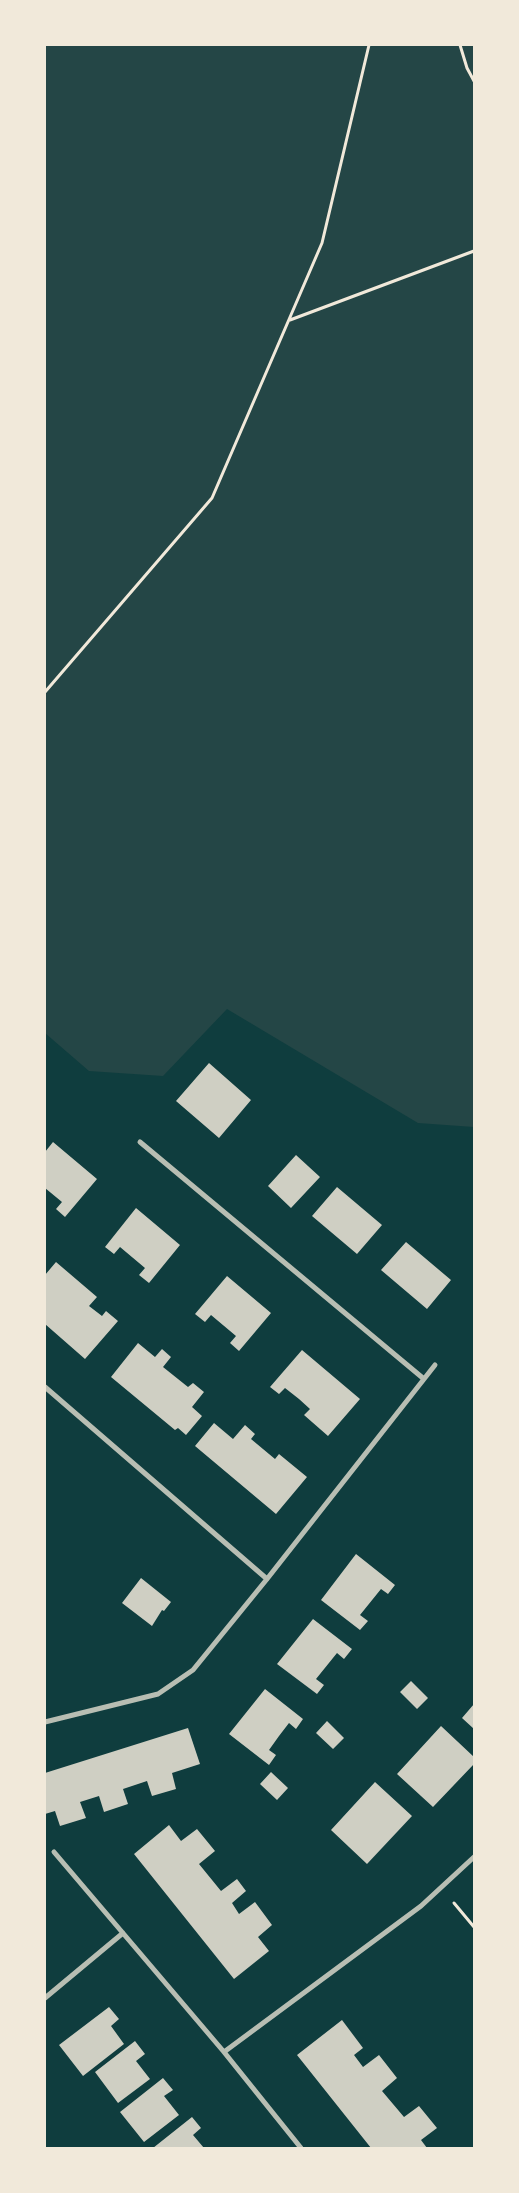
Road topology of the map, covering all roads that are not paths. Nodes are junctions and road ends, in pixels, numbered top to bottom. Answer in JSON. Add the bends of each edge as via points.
{"nodes":[{"id":1,"x":140,"y":1142,"type":"dead end"},
{"id":2,"x":435,"y":1365,"type":"dead end"},
{"id":3,"x":424,"y":1378,"type":"junction"},
{"id":4,"x":45,"y":1387,"type":"edge"},
{"id":5,"x":267,"y":1579,"type":"junction"},
{"id":6,"x":45,"y":1722,"type":"edge"},
{"id":7,"x":54,"y":1852,"type":"dead end"},
{"id":8,"x":474,"y":1857,"type":"edge"},
{"id":9,"x":123,"y":1933,"type":"junction"},
{"id":10,"x":45,"y":1998,"type":"edge"},
{"id":11,"x":224,"y":2052,"type":"junction"},
{"id":12,"x":301,"y":2148,"type":"edge"}],
"edges":[{"from":1,"to":3,"type":"street"},
{"from":2,"to":3,"type":"street"},
{"from":3,"to":5,"type":"street"},
{"from":4,"to":5,"type":"street"},
{"from":5,"to":6,"type":"street","via":[[194,1670],[158,1694]]},
{"from":7,"to":9,"type":"street"},
{"from":8,"to":11,"type":"street","via":[[421,1906]]},
{"from":9,"to":10,"type":"street"},
{"from":9,"to":11,"type":"street"},
{"from":11,"to":12,"type":"street"}]}
